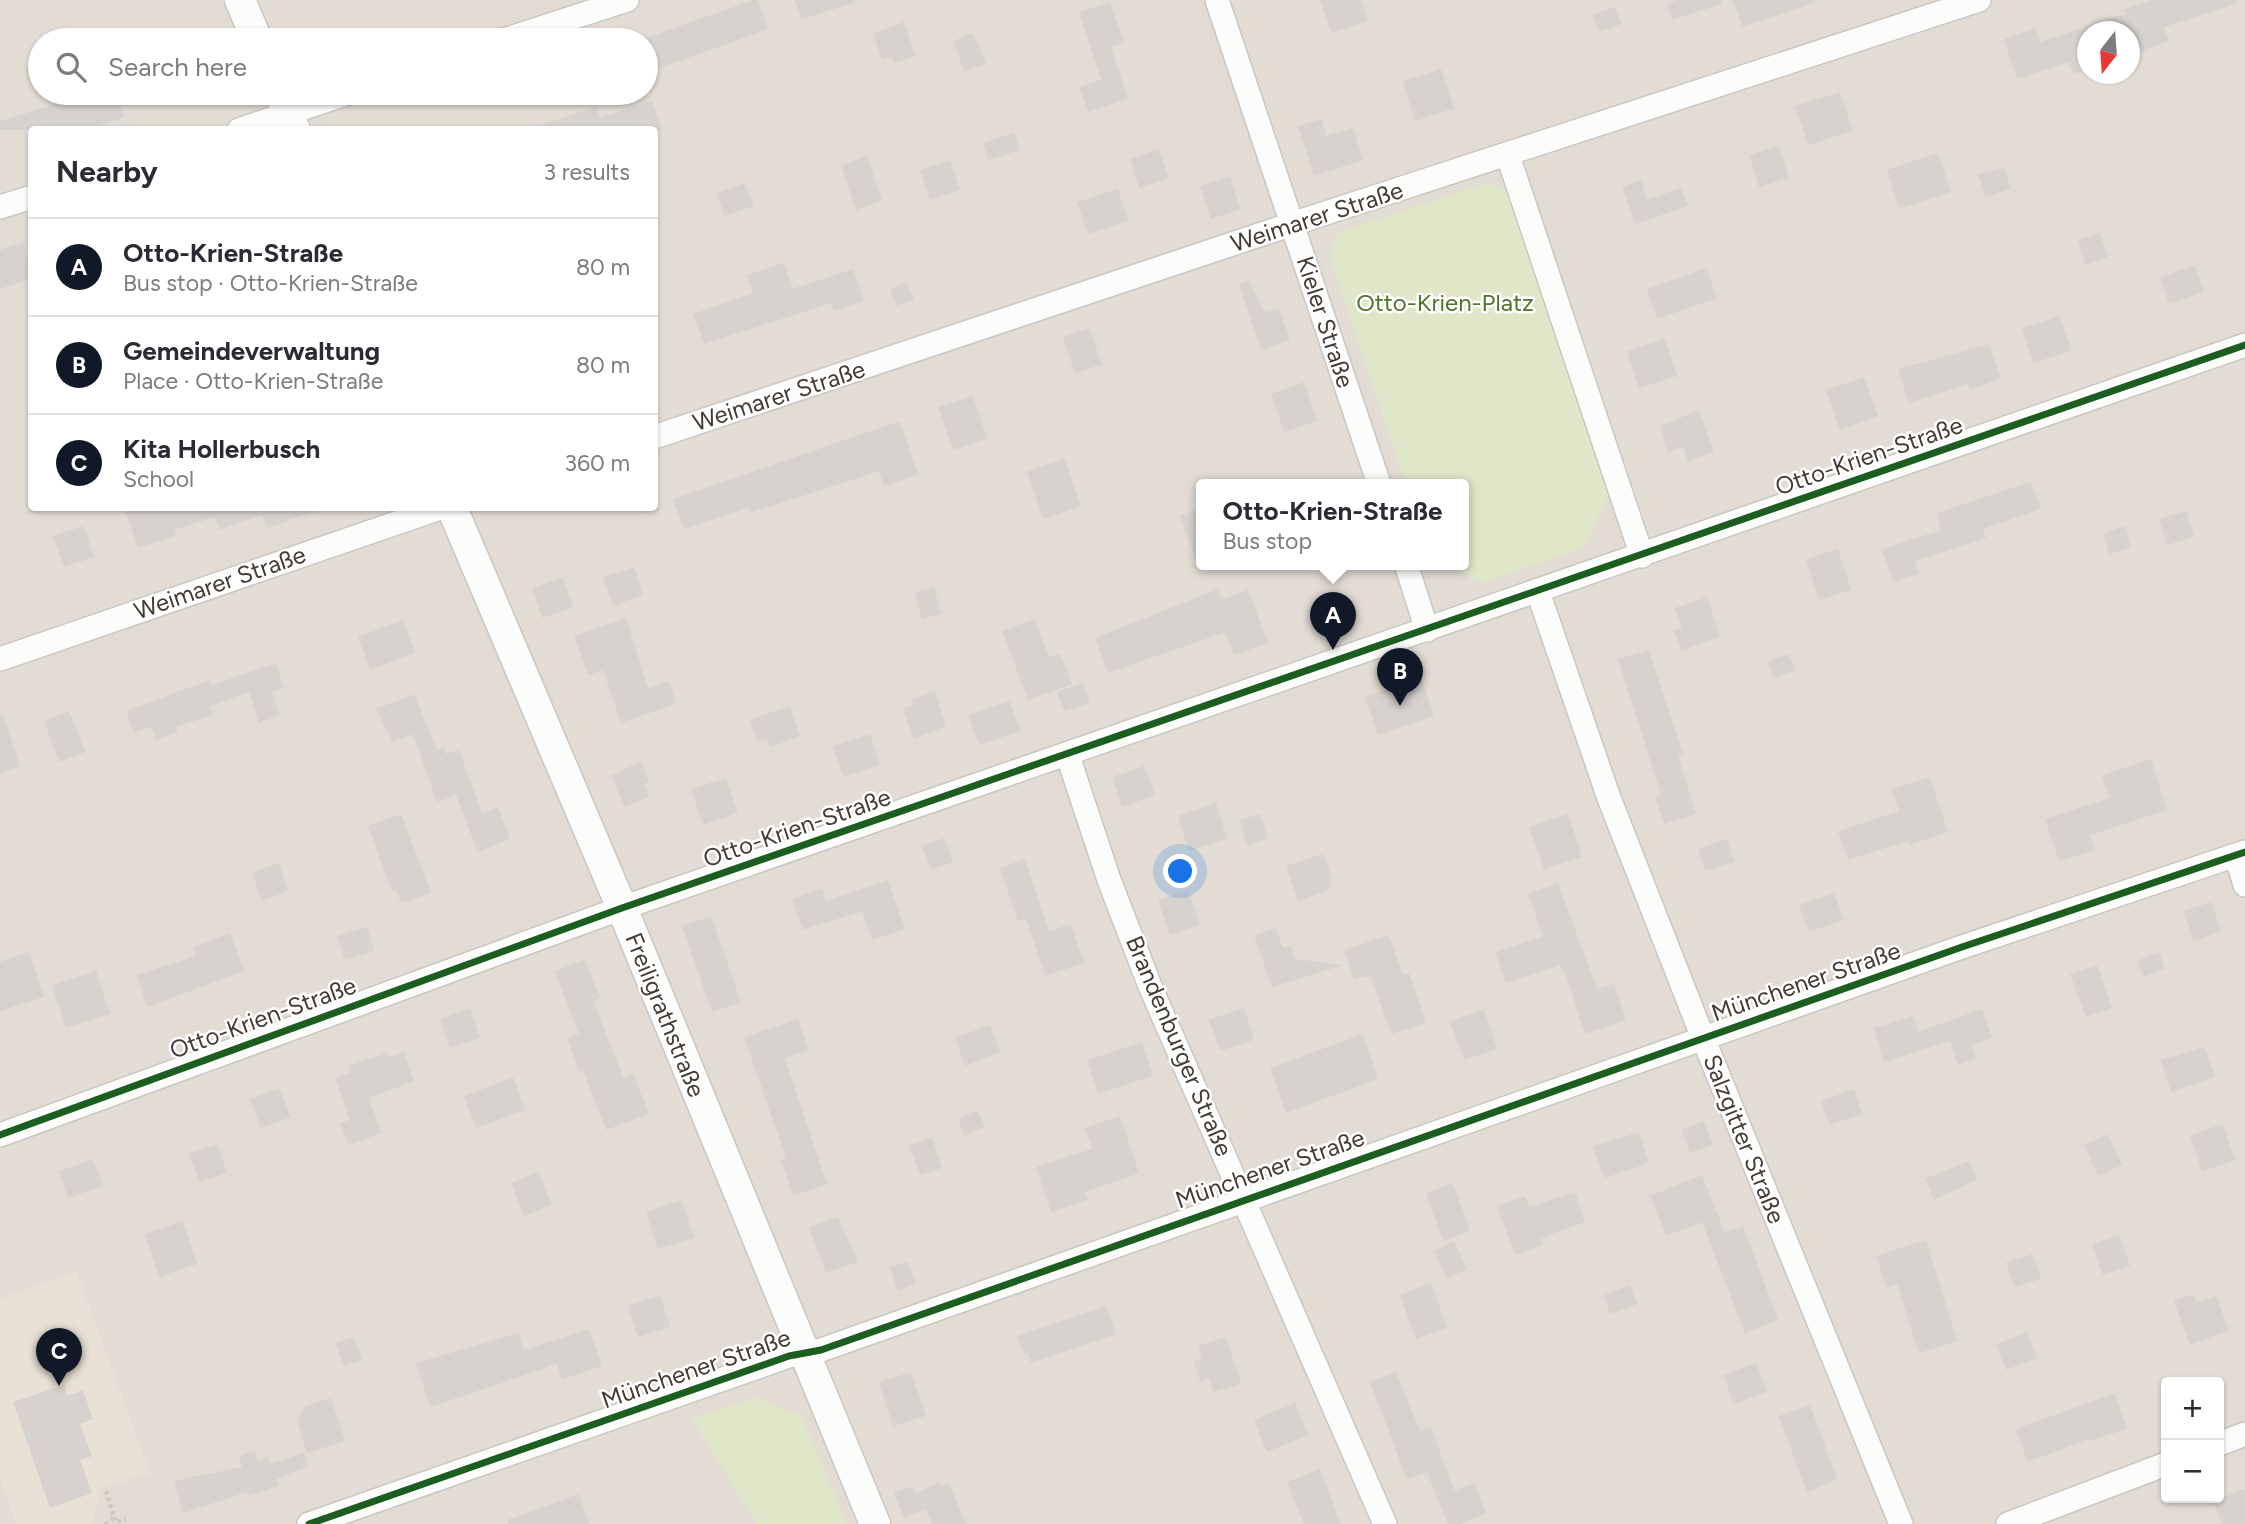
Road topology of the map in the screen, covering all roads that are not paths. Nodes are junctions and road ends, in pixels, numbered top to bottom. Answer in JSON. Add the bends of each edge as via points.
{"nodes":[{"id":1,"x":240,"y":0,"type":"edge"},
{"id":2,"x":627,"y":0,"type":"edge"},
{"id":3,"x":1217,"y":0,"type":"edge"},
{"id":4,"x":1979,"y":0,"type":"edge"},
{"id":5,"x":252,"y":28,"type":"edge"},
{"id":6,"x":541,"y":28,"type":"edge"},
{"id":7,"x":310,"y":105,"type":"edge"},
{"id":8,"x":288,"y":112,"type":"edge"},
{"id":9,"x":250,"y":126,"type":"edge"},
{"id":10,"x":1508,"y":156,"type":"junction"},
{"id":11,"x":28,"y":198,"type":"edge"},
{"id":12,"x":0,"y":207,"type":"edge"},
{"id":13,"x":1292,"y":224,"type":"junction"},
{"id":14,"x":2245,"y":345,"type":"edge"},
{"id":15,"x":658,"y":436,"type":"edge"},
{"id":16,"x":1377,"y":479,"type":"edge"},
{"id":17,"x":431,"y":511,"type":"edge"},
{"id":18,"x":453,"y":511,"type":"edge"},
{"id":19,"x":1642,"y":556,"type":"junction"},
{"id":20,"x":1408,"y":570,"type":"edge"},
{"id":21,"x":1538,"y":592,"type":"junction"},
{"id":22,"x":1427,"y":630,"type":"junction"},
{"id":23,"x":0,"y":659,"type":"edge"},
{"id":24,"x":1068,"y":756,"type":"junction"},
{"id":25,"x":2240,"y":853,"type":"edge"},
{"id":26,"x":2245,"y":885,"type":"edge"},
{"id":27,"x":622,"y":908,"type":"junction"},
{"id":28,"x":1703,"y":1038,"type":"junction"},
{"id":29,"x":0,"y":1135,"type":"edge"},
{"id":30,"x":1245,"y":1198,"type":"junction"},
{"id":31,"x":804,"y":1353,"type":"junction"},
{"id":32,"x":2245,"y":1434,"type":"edge"},
{"id":33,"x":2224,"y":1442,"type":"edge"},
{"id":34,"x":2161,"y":1466,"type":"edge"},
{"id":35,"x":309,"y":1524,"type":"edge"},
{"id":36,"x":875,"y":1524,"type":"edge"},
{"id":37,"x":1385,"y":1524,"type":"edge"},
{"id":38,"x":1902,"y":1524,"type":"edge"},
{"id":39,"x":2008,"y":1524,"type":"edge"}],
"edges":[{"from":1,"to":5,"type":"street"},
{"from":2,"to":6,"type":"street"},
{"from":3,"to":13,"type":"street","name":"Kieler Straße"},
{"from":4,"to":10,"type":"street","name":"Weimarer Straße"},
{"from":7,"to":8,"type":"street"},
{"from":8,"to":9,"type":"street"},
{"from":10,"to":13,"type":"street","name":"Weimarer Straße"},
{"from":10,"to":19,"type":"street"},
{"from":11,"to":12,"type":"street"},
{"from":13,"to":15,"type":"street","name":"Weimarer Straße"},
{"from":13,"to":16,"type":"street","name":"Kieler Straße"},
{"from":14,"to":19,"type":"street","name":"Otto-Krien-Straße"},
{"from":17,"to":23,"type":"street","name":"Weimarer Straße"},
{"from":18,"to":27,"type":"street","name":"Freiligrathstraße"},
{"from":19,"to":21,"type":"street","name":"Otto-Krien-Straße"},
{"from":20,"to":22,"type":"street"},
{"from":21,"to":22,"type":"street","name":"Otto-Krien-Straße"},
{"from":21,"to":28,"type":"street","name":"Salzgitter Straße","via":[[1609,798]]},
{"from":22,"to":24,"type":"street","name":"Otto-Krien-Straße"},
{"from":24,"to":27,"type":"street","name":"Otto-Krien-Straße"},
{"from":24,"to":30,"type":"street","name":"Brandenburger Straße","via":[[1150,986]]},
{"from":25,"to":26,"type":"street"},
{"from":25,"to":28,"type":"street","name":"Münchener Straße"},
{"from":27,"to":29,"type":"street","name":"Otto-Krien-Straße"},
{"from":27,"to":31,"type":"street","name":"Freiligrathstraße"},
{"from":28,"to":30,"type":"street","name":"Münchener Straße"},
{"from":28,"to":38,"type":"street","name":"Salzgitter Straße"},
{"from":30,"to":31,"type":"street","name":"Münchener Straße"},
{"from":30,"to":37,"type":"street","name":"Brandenburger Straße"},
{"from":31,"to":35,"type":"street","name":"Münchener Straße"},
{"from":31,"to":36,"type":"street","name":"Freiligrathstraße"},
{"from":32,"to":33,"type":"street"},
{"from":34,"to":39,"type":"street"}]}
